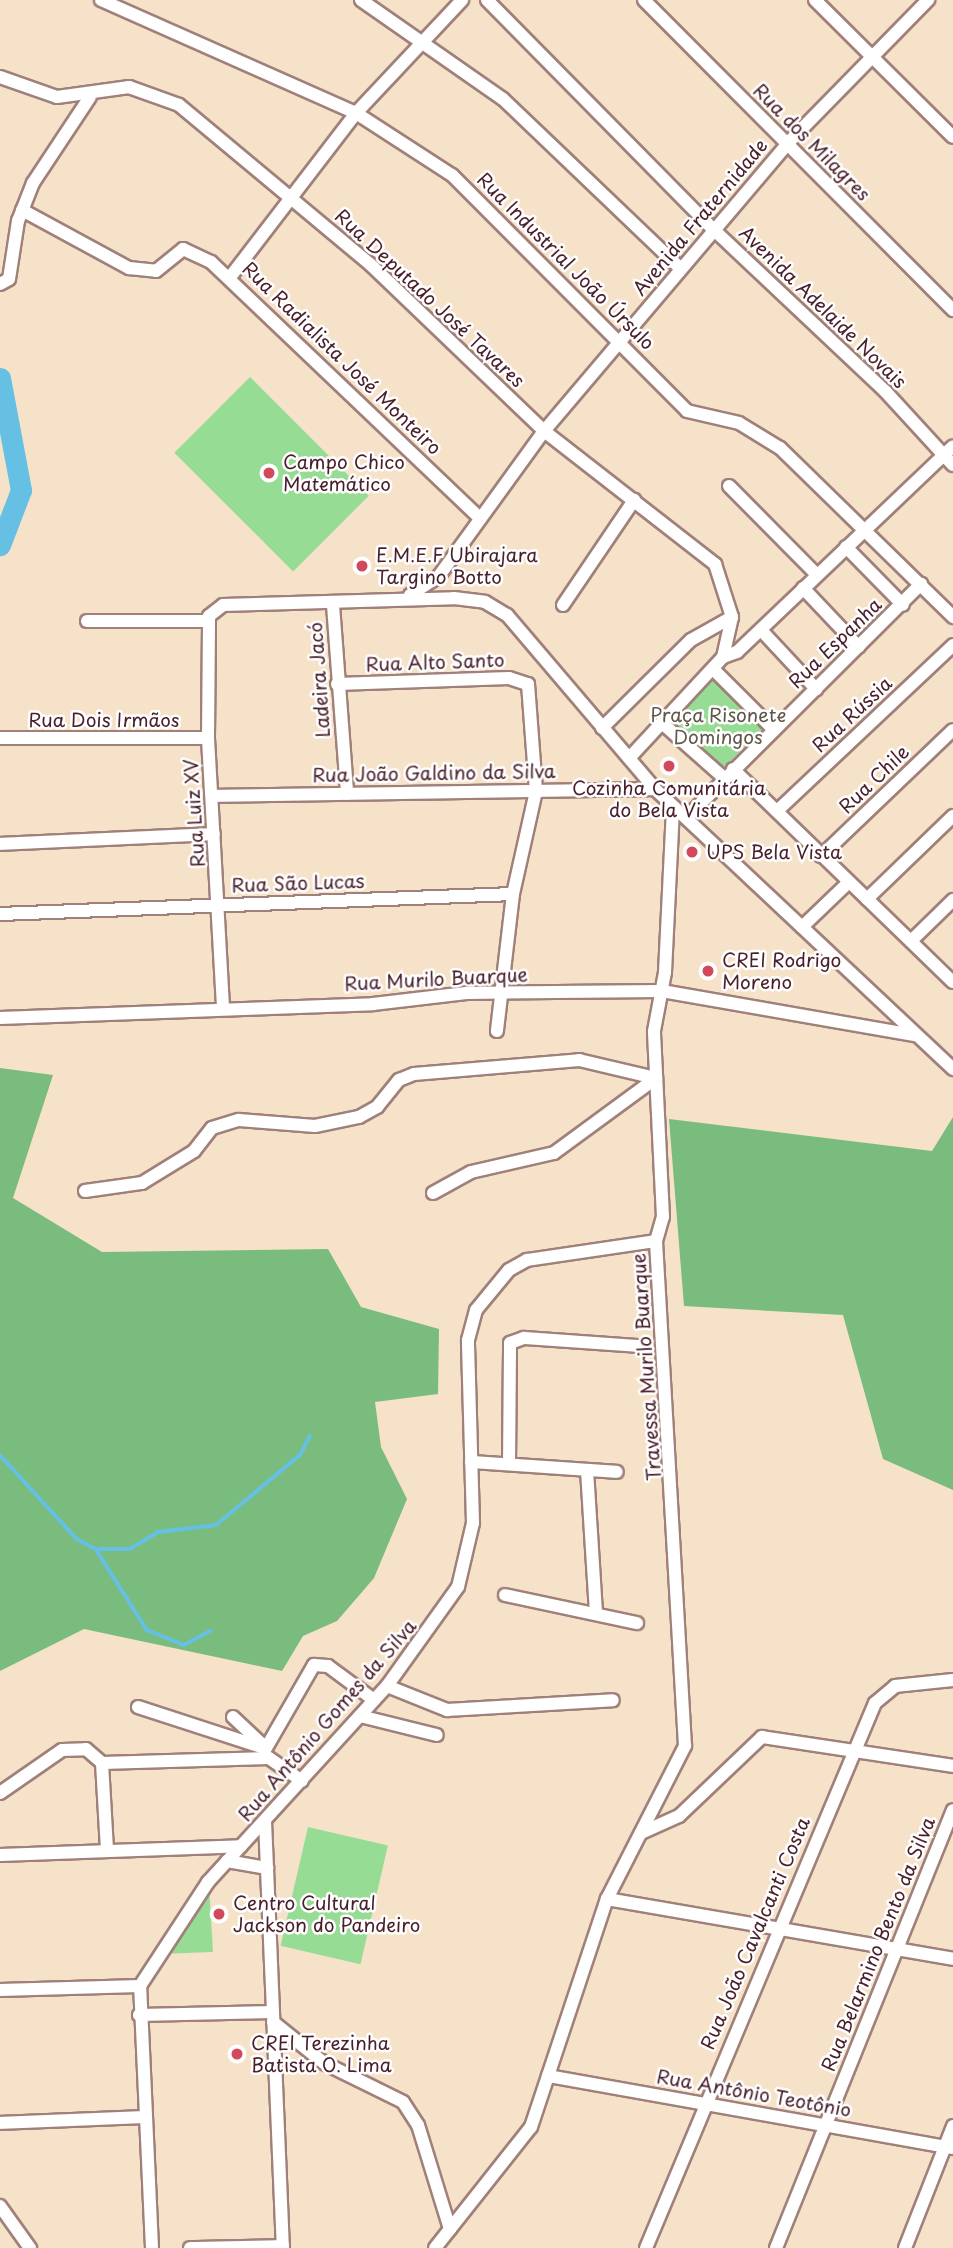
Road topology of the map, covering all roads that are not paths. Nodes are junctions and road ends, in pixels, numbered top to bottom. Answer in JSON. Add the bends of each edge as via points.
{"nodes":[{"id":1,"x":101,"y":0,"type":"edge"},
{"id":2,"x":361,"y":0,"type":"edge"},
{"id":3,"x":462,"y":0,"type":"edge"},
{"id":4,"x":487,"y":0,"type":"edge"},
{"id":5,"x":644,"y":0,"type":"edge"},
{"id":6,"x":815,"y":0,"type":"edge"},
{"id":7,"x":928,"y":0,"type":"edge"},
{"id":8,"x":422,"y":38,"type":"junction"},
{"id":9,"x":872,"y":56,"type":"junction"},
{"id":10,"x":0,"y":77,"type":"edge"},
{"id":11,"x":90,"y":97,"type":"junction"},
{"id":12,"x":356,"y":113,"type":"junction"},
{"id":13,"x":953,"y":137,"type":"edge"},
{"id":14,"x":787,"y":144,"type":"junction"},
{"id":15,"x":292,"y":199,"type":"junction"},
{"id":16,"x":22,"y":210,"type":"junction"},
{"id":17,"x":713,"y":229,"type":"junction"},
{"id":18,"x":681,"y":270,"type":"junction"},
{"id":19,"x":231,"y":276,"type":"junction"},
{"id":20,"x":0,"y":284,"type":"edge"},
{"id":21,"x":953,"y":310,"type":"edge"},
{"id":22,"x":620,"y":342,"type":"junction"},
{"id":23,"x":544,"y":430,"type":"junction"},
{"id":24,"x":950,"y":456,"type":"edge"},
{"id":25,"x":729,"y":486,"type":"dead end"},
{"id":26,"x":634,"y":500,"type":"junction"},
{"id":27,"x":479,"y":517,"type":"junction"},
{"id":28,"x":864,"y":528,"type":"junction"},
{"id":29,"x":846,"y":547,"type":"junction"},
{"id":30,"x":816,"y":574,"type":"junction"},
{"id":31,"x":921,"y":584,"type":"junction"},
{"id":32,"x":803,"y":588,"type":"junction"},
{"id":33,"x":406,"y":597,"type":"junction"},
{"id":34,"x":333,"y":605,"type":"junction"},
{"id":35,"x":563,"y":605,"type":"dead end"},
{"id":36,"x":903,"y":605,"type":"junction"},
{"id":37,"x":732,"y":617,"type":"junction"},
{"id":38,"x":953,"y":617,"type":"edge"},
{"id":39,"x":209,"y":618,"type":"junction"},
{"id":40,"x":87,"y":621,"type":"dead end"},
{"id":41,"x":761,"y":630,"type":"junction"},
{"id":42,"x":953,"y":645,"type":"edge"},
{"id":43,"x":859,"y":648,"type":"junction"},
{"id":44,"x":723,"y":657,"type":"junction"},
{"id":45,"x":714,"y":670,"type":"junction"},
{"id":46,"x":337,"y":684,"type":"junction"},
{"id":47,"x":816,"y":689,"type":"junction"},
{"id":48,"x":662,"y":723,"type":"junction"},
{"id":49,"x":602,"y":727,"type":"junction"},
{"id":50,"x":774,"y":730,"type":"junction"},
{"id":51,"x":953,"y":730,"type":"edge"},
{"id":52,"x":0,"y":738,"type":"edge"},
{"id":53,"x":208,"y":738,"type":"junction"},
{"id":54,"x":629,"y":758,"type":"junction"},
{"id":55,"x":728,"y":774,"type":"junction"},
{"id":56,"x":655,"y":789,"type":"junction"},
{"id":57,"x":536,"y":791,"type":"junction"},
{"id":58,"x":347,"y":793,"type":"junction"},
{"id":59,"x":213,"y":796,"type":"junction"},
{"id":60,"x":673,"y":807,"type":"junction"},
{"id":61,"x":777,"y":811,"type":"junction"},
{"id":62,"x":953,"y":816,"type":"edge"},
{"id":63,"x":686,"y":818,"type":"junction"},
{"id":64,"x":214,"y":834,"type":"junction"},
{"id":65,"x":0,"y":844,"type":"edge"},
{"id":66,"x":821,"y":856,"type":"junction"},
{"id":67,"x":849,"y":882,"type":"junction"},
{"id":68,"x":513,"y":894,"type":"junction"},
{"id":69,"x":867,"y":899,"type":"junction"},
{"id":70,"x":953,"y":900,"type":"edge"},
{"id":71,"x":219,"y":905,"type":"junction"},
{"id":72,"x":0,"y":914,"type":"edge"},
{"id":73,"x":802,"y":927,"type":"junction"},
{"id":74,"x":911,"y":941,"type":"junction"},
{"id":75,"x":953,"y":982,"type":"edge"},
{"id":76,"x":662,"y":991,"type":"junction"},
{"id":77,"x":500,"y":992,"type":"junction"},
{"id":78,"x":223,"y":1007,"type":"junction"},
{"id":79,"x":0,"y":1018,"type":"edge"},
{"id":80,"x":498,"y":1031,"type":"dead end"},
{"id":81,"x":914,"y":1035,"type":"junction"},
{"id":82,"x":953,"y":1069,"type":"edge"},
{"id":83,"x":656,"y":1078,"type":"junction"},
{"id":84,"x":85,"y":1191,"type":"dead end"},
{"id":85,"x":433,"y":1193,"type":"dead end"},
{"id":86,"x":656,"y":1241,"type":"junction"},
{"id":87,"x":638,"y":1346,"type":"dead end"},
{"id":88,"x":471,"y":1462,"type":"junction"},
{"id":89,"x":509,"y":1464,"type":"junction"},
{"id":90,"x":587,"y":1469,"type":"junction"},
{"id":91,"x":617,"y":1472,"type":"dead end"},
{"id":92,"x":505,"y":1595,"type":"dead end"},
{"id":93,"x":596,"y":1615,"type":"junction"},
{"id":94,"x":637,"y":1623,"type":"dead end"},
{"id":95,"x":953,"y":1680,"type":"edge"},
{"id":96,"x":387,"y":1686,"type":"junction"},
{"id":97,"x":374,"y":1700,"type":"junction"},
{"id":98,"x":613,"y":1700,"type":"dead end"},
{"id":99,"x":138,"y":1707,"type":"dead end"},
{"id":100,"x":360,"y":1716,"type":"junction"},
{"id":101,"x":233,"y":1717,"type":"dead end"},
{"id":102,"x":437,"y":1735,"type":"dead end"},
{"id":103,"x":855,"y":1752,"type":"junction"},
{"id":104,"x":267,"y":1753,"type":"junction"},
{"id":105,"x":102,"y":1763,"type":"junction"},
{"id":106,"x":953,"y":1766,"type":"edge"},
{"id":107,"x":302,"y":1781,"type":"junction"},
{"id":108,"x":0,"y":1793,"type":"edge"},
{"id":109,"x":953,"y":1810,"type":"edge"},
{"id":110,"x":265,"y":1821,"type":"junction"},
{"id":111,"x":640,"y":1833,"type":"junction"},
{"id":112,"x":240,"y":1846,"type":"junction"},
{"id":113,"x":107,"y":1851,"type":"junction"},
{"id":114,"x":0,"y":1855,"type":"edge"},
{"id":115,"x":227,"y":1861,"type":"junction"},
{"id":116,"x":267,"y":1868,"type":"junction"},
{"id":117,"x":607,"y":1899,"type":"junction"},
{"id":118,"x":775,"y":1928,"type":"junction"},
{"id":119,"x":896,"y":1950,"type":"junction"},
{"id":120,"x":953,"y":1959,"type":"edge"},
{"id":121,"x":140,"y":1986,"type":"junction"},
{"id":122,"x":0,"y":1990,"type":"edge"},
{"id":123,"x":139,"y":2015,"type":"junction"},
{"id":124,"x":273,"y":2017,"type":"junction"},
{"id":125,"x":548,"y":2076,"type":"junction"},
{"id":126,"x":704,"y":2104,"type":"junction"},
{"id":127,"x":145,"y":2117,"type":"junction"},
{"id":128,"x":0,"y":2123,"type":"edge"},
{"id":129,"x":825,"y":2125,"type":"junction"},
{"id":130,"x":953,"y":2126,"type":"edge"},
{"id":131,"x":949,"y":2147,"type":"edge"},
{"id":132,"x":0,"y":2206,"type":"edge"},
{"id":133,"x":443,"y":2241,"type":"edge"},
{"id":134,"x":283,"y":2247,"type":"edge"},
{"id":135,"x":30,"y":2248,"type":"edge"},
{"id":136,"x":152,"y":2248,"type":"edge"},
{"id":137,"x":190,"y":2248,"type":"edge"},
{"id":138,"x":646,"y":2248,"type":"edge"},
{"id":139,"x":776,"y":2248,"type":"edge"},
{"id":140,"x":905,"y":2248,"type":"edge"}],
"edges":[{"from":1,"to":12,"type":"street","name":"Rua Industrial João Úrsulo"},
{"from":2,"to":8,"type":"street"},
{"from":3,"to":8,"type":"street"},
{"from":4,"to":17,"type":"street","name":"Avenida Adelaide Novais"},
{"from":5,"to":14,"type":"street","name":"Rua dos Milagres"},
{"from":6,"to":9,"type":"street"},
{"from":7,"to":9,"type":"street","name":"Avenida Fraternidade"},
{"from":8,"to":12,"type":"street"},
{"from":8,"to":18,"type":"street","via":[[559,149]]},
{"from":9,"to":13,"type":"street"},
{"from":9,"to":14,"type":"street","name":"Avenida Fraternidade"},
{"from":10,"to":11,"type":"street","name":"Rua Deputado José Tavares","via":[[57,97]]},
{"from":11,"to":15,"type":"street","name":"Rua Deputado José Tavares","via":[[128,87],[164,95]]},
{"from":11,"to":16,"type":"street"},
{"from":12,"to":15,"type":"street"},
{"from":12,"to":22,"type":"street","name":"Rua Industrial João Úrsulo","via":[[452,175]]},
{"from":14,"to":17,"type":"street","name":"Avenida Fraternidade"},
{"from":14,"to":21,"type":"street","name":"Rua dos Milagres"},
{"from":15,"to":19,"type":"street"},
{"from":15,"to":23,"type":"street","name":"Rua Deputado José Tavares"},
{"from":16,"to":19,"type":"street","name":"Rua Radialista José Monteiro","via":[[130,268],[156,271],[183,249]]},
{"from":16,"to":20,"type":"street","via":[[9,279]]},
{"from":17,"to":18,"type":"street","name":"Avenida Fraternidade"},
{"from":17,"to":24,"type":"street","name":"Avenida Adelaide Novais"},
{"from":18,"to":22,"type":"street","name":"Avenida Fraternidade"},
{"from":19,"to":27,"type":"street","name":"Rua Radialista José Monteiro"},
{"from":22,"to":23,"type":"street","name":"Avenida Fraternidade"},
{"from":22,"to":28,"type":"street","name":"Rua Industrial João Úrsulo","via":[[687,411],[765,437]]},
{"from":23,"to":26,"type":"street","name":"Rua Deputado José Tavares"},
{"from":23,"to":27,"type":"street","name":"Avenida Fraternidade"},
{"from":24,"to":28,"type":"street"},
{"from":25,"to":30,"type":"street"},
{"from":26,"to":35,"type":"street"},
{"from":26,"to":37,"type":"street","name":"Rua Deputado José Tavares","via":[[715,564]]},
{"from":27,"to":33,"type":"street","name":"Avenida Fraternidade","via":[[439,576]]},
{"from":28,"to":29,"type":"street"},
{"from":28,"to":31,"type":"street","name":"Rua Industrial João Úrsulo"},
{"from":29,"to":30,"type":"street"},
{"from":29,"to":36,"type":"street"},
{"from":30,"to":32,"type":"street"},
{"from":31,"to":36,"type":"street","name":"Rua Espanha"},
{"from":31,"to":38,"type":"street","name":"Rua Industrial João Úrsulo"},
{"from":32,"to":41,"type":"street"},
{"from":32,"to":43,"type":"street"},
{"from":33,"to":34,"type":"street"},
{"from":33,"to":49,"type":"street","via":[[475,600],[502,610]]},
{"from":34,"to":39,"type":"street","via":[[223,605]]},
{"from":34,"to":46,"type":"street","name":"Ladeira Jacó"},
{"from":36,"to":43,"type":"street","name":"Rua Espanha"},
{"from":37,"to":44,"type":"street"},
{"from":37,"to":49,"type":"street","via":[[691,640]]},
{"from":39,"to":40,"type":"street"},
{"from":39,"to":53,"type":"street","name":"Rua Luiz XV"},
{"from":41,"to":44,"type":"street"},
{"from":41,"to":47,"type":"street"},
{"from":42,"to":61,"type":"street","name":"Rua Rússia"},
{"from":43,"to":47,"type":"street","name":"Rua Espanha"},
{"from":44,"to":45,"type":"street"},
{"from":45,"to":48,"type":"street"},
{"from":45,"to":50,"type":"street"},
{"from":46,"to":57,"type":"street","name":"Rua Alto Santo","via":[[509,678],[530,689]]},
{"from":46,"to":58,"type":"street","name":"Ladeira Jacó"},
{"from":47,"to":50,"type":"street","name":"Rua Espanha"},
{"from":48,"to":54,"type":"street"},
{"from":48,"to":55,"type":"street"},
{"from":49,"to":54,"type":"street"},
{"from":50,"to":55,"type":"street","name":"Rua Espanha"},
{"from":51,"to":66,"type":"street","name":"Rua Chile"},
{"from":52,"to":53,"type":"street","name":"Rua Dois Irmãos"},
{"from":53,"to":59,"type":"street","name":"Rua Luiz XV"},
{"from":54,"to":56,"type":"street"},
{"from":55,"to":61,"type":"street"},
{"from":55,"to":63,"type":"street","name":"Rua Espanha"},
{"from":56,"to":57,"type":"street","name":"Rua João Galdino da Silva"},
{"from":56,"to":60,"type":"street"},
{"from":57,"to":58,"type":"street","name":"Rua João Galdino da Silva"},
{"from":57,"to":68,"type":"street"},
{"from":58,"to":59,"type":"street","name":"Rua João Galdino da Silva"},
{"from":59,"to":64,"type":"street","name":"Rua Luiz XV"},
{"from":60,"to":63,"type":"street"},
{"from":60,"to":76,"type":"street","name":"Travessa Murilo Buarque"},
{"from":61,"to":66,"type":"street"},
{"from":62,"to":69,"type":"street"},
{"from":63,"to":73,"type":"street"},
{"from":64,"to":65,"type":"street"},
{"from":64,"to":71,"type":"street","name":"Rua Luiz XV"},
{"from":66,"to":67,"type":"street"},
{"from":67,"to":69,"type":"street"},
{"from":67,"to":73,"type":"street"},
{"from":68,"to":71,"type":"street","name":"Rua São Lucas"},
{"from":68,"to":77,"type":"street"},
{"from":69,"to":74,"type":"street"},
{"from":70,"to":74,"type":"street"},
{"from":71,"to":72,"type":"street","name":"Rua São Lucas"},
{"from":71,"to":78,"type":"street","name":"Rua Luiz XV"},
{"from":73,"to":81,"type":"street"},
{"from":74,"to":75,"type":"street"},
{"from":76,"to":77,"type":"street","name":"Rua Murilo Buarque"},
{"from":76,"to":81,"type":"street","name":"Rua Murilo Buarque"},
{"from":76,"to":83,"type":"street","name":"Travessa Murilo Buarque","via":[[654,1031]]},
{"from":77,"to":78,"type":"street","name":"Rua Murilo Buarque","via":[[373,1004]]},
{"from":77,"to":80,"type":"street"},
{"from":78,"to":79,"type":"street","name":"Rua Murilo Buarque"},
{"from":81,"to":82,"type":"street"},
{"from":83,"to":84,"type":"street","via":[[579,1060],[414,1074],[399,1080],[377,1107],[359,1117],[315,1126],[239,1120],[212,1128],[194,1151],[142,1183]]},
{"from":83,"to":85,"type":"street","via":[[554,1153],[471,1172]]},
{"from":83,"to":86,"type":"street","name":"Travessa Murilo Buarque","via":[[663,1217]]},
{"from":86,"to":88,"type":"street","name":"Rua Antônio Gomes da Silva","via":[[527,1259],[489,1290],[468,1340]]},
{"from":86,"to":111,"type":"street","name":"Travessa Murilo Buarque","via":[[687,1729],[679,1765]]},
{"from":87,"to":89,"type":"street","via":[[524,1338],[510,1343]]},
{"from":88,"to":89,"type":"street"},
{"from":88,"to":96,"type":"street","name":"Rua Antônio Gomes da Silva","via":[[472,1523],[458,1587]]},
{"from":89,"to":90,"type":"street"},
{"from":90,"to":91,"type":"street"},
{"from":90,"to":93,"type":"street"},
{"from":92,"to":93,"type":"street"},
{"from":93,"to":94,"type":"street"},
{"from":95,"to":103,"type":"street","name":"Rua João Cavalcanti Costa","via":[[906,1683],[884,1693]]},
{"from":96,"to":97,"type":"street","name":"Rua Antônio Gomes da Silva"},
{"from":96,"to":98,"type":"street","via":[[447,1710]]},
{"from":97,"to":100,"type":"street","name":"Rua Antônio Gomes da Silva"},
{"from":97,"to":104,"type":"street","via":[[328,1666],[314,1665]]},
{"from":99,"to":104,"type":"street"},
{"from":100,"to":102,"type":"street"},
{"from":100,"to":107,"type":"street","name":"Rua Antônio Gomes da Silva"},
{"from":101,"to":104,"type":"street"},
{"from":103,"to":106,"type":"street"},
{"from":103,"to":111,"type":"street","via":[[755,1739],[679,1816]]},
{"from":103,"to":118,"type":"street","name":"Rua João Cavalcanti Costa"},
{"from":104,"to":105,"type":"street"},
{"from":104,"to":107,"type":"street"},
{"from":105,"to":108,"type":"street","via":[[86,1749],[62,1750]]},
{"from":105,"to":113,"type":"street"},
{"from":107,"to":110,"type":"street","name":"Rua Antônio Gomes da Silva"},
{"from":109,"to":119,"type":"street","name":"Rua Belarmino Bento da Silva"},
{"from":110,"to":112,"type":"street","name":"Rua Antônio Gomes da Silva"},
{"from":110,"to":116,"type":"street"},
{"from":111,"to":117,"type":"street","name":"Travessa Murilo Buarque"},
{"from":112,"to":113,"type":"street"},
{"from":112,"to":115,"type":"street","name":"Rua Antônio Gomes da Silva"},
{"from":113,"to":114,"type":"street"},
{"from":115,"to":116,"type":"street"},
{"from":115,"to":121,"type":"street","name":"Rua Antônio Gomes da Silva","via":[[178,1921]]},
{"from":116,"to":124,"type":"street"},
{"from":117,"to":118,"type":"street"},
{"from":117,"to":125,"type":"street","name":"Travessa Murilo Buarque"},
{"from":118,"to":119,"type":"street"},
{"from":118,"to":126,"type":"street","name":"Rua João Cavalcanti Costa"},
{"from":119,"to":120,"type":"street"},
{"from":119,"to":129,"type":"street","name":"Rua Belarmino Bento da Silva"},
{"from":121,"to":122,"type":"street"},
{"from":121,"to":123,"type":"street","name":"Rua Antônio Gomes da Silva"},
{"from":123,"to":124,"type":"street"},
{"from":123,"to":127,"type":"street","name":"Rua Antônio Gomes da Silva"},
{"from":124,"to":133,"type":"street","via":[[324,2063],[403,2102],[418,2125]]},
{"from":124,"to":134,"type":"street"},
{"from":125,"to":126,"type":"street","name":"Rua Antônio Teotônio"},
{"from":125,"to":133,"type":"street","via":[[531,2127]]},
{"from":126,"to":129,"type":"street","name":"Rua Antônio Teotônio"},
{"from":126,"to":138,"type":"street","name":"Rua João Cavalcanti Costa"},
{"from":127,"to":128,"type":"street"},
{"from":127,"to":136,"type":"street","name":"Rua Antônio Gomes da Silva"},
{"from":129,"to":131,"type":"street","name":"Rua Antônio Teotônio"},
{"from":129,"to":139,"type":"street","name":"Rua Belarmino Bento da Silva"},
{"from":130,"to":131,"type":"street"},
{"from":131,"to":140,"type":"street"},
{"from":132,"to":135,"type":"street"},
{"from":134,"to":137,"type":"street"}]}
